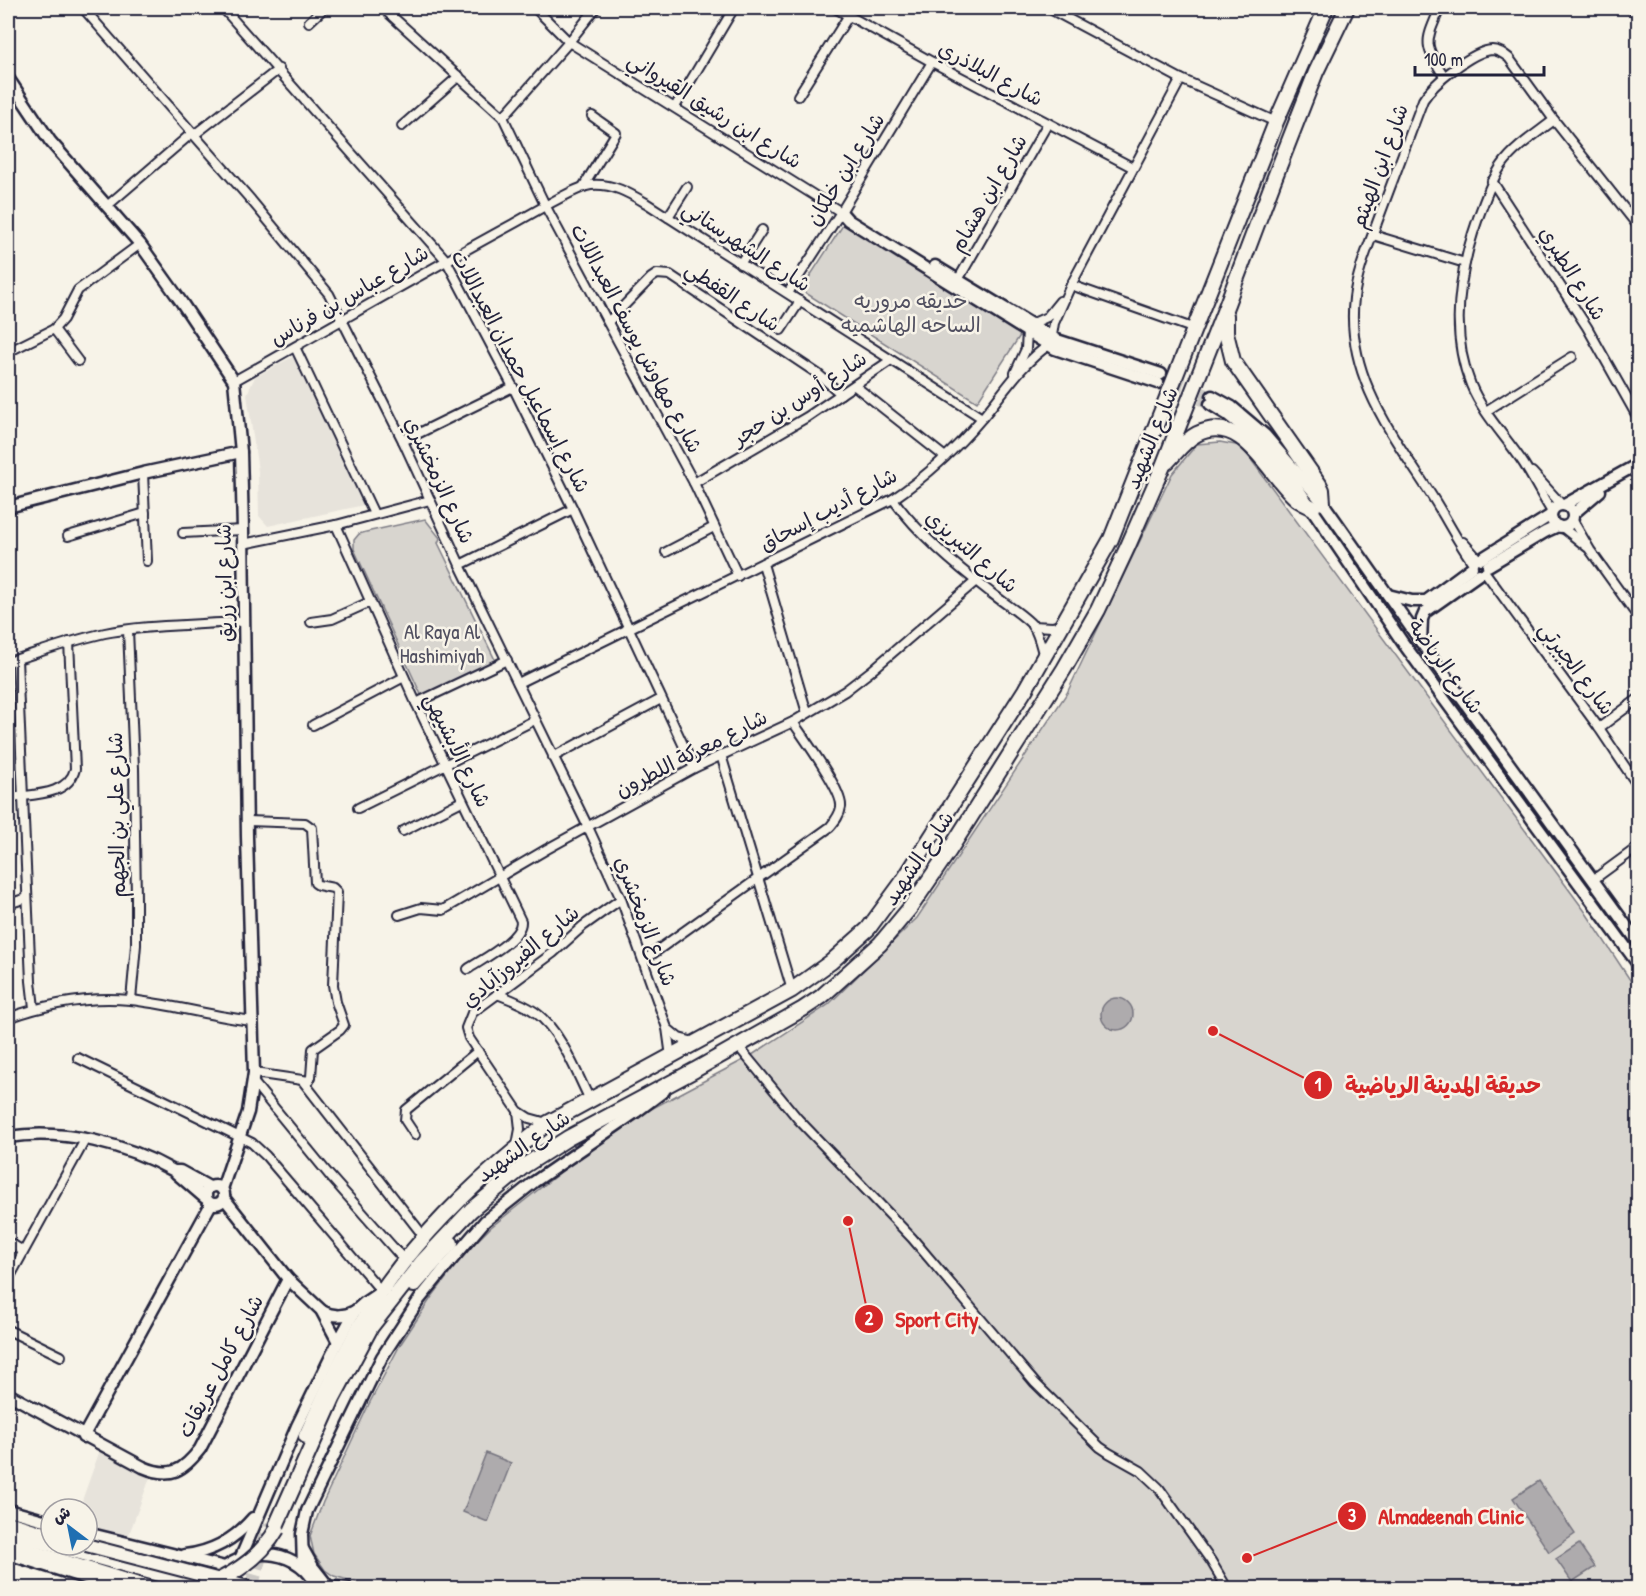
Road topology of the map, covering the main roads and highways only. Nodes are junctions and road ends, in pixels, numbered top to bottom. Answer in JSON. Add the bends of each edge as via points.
{"nodes":[{"id":1,"x":1326,"y":8,"type":"edge"},
{"id":2,"x":1347,"y":8,"type":"edge"},
{"id":3,"x":1633,"y":8,"type":"edge"},
{"id":4,"x":1638,"y":9,"type":"edge"},
{"id":5,"x":8,"y":78,"type":"edge"},
{"id":6,"x":1227,"y":304,"type":"junction"},
{"id":7,"x":1028,"y":328,"type":"junction"},
{"id":8,"x":1160,"y":379,"type":"tunnel mouth"},
{"id":9,"x":1211,"y":400,"type":"tunnel mouth"},
{"id":10,"x":241,"y":452,"type":"junction"},
{"id":11,"x":1638,"y":464,"type":"edge"},
{"id":12,"x":1163,"y":466,"type":"junction"},
{"id":13,"x":1612,"y":481,"type":"junction"},
{"id":14,"x":1318,"y":505,"type":"junction"},
{"id":15,"x":1563,"y":505,"type":"junction"},
{"id":16,"x":8,"y":507,"type":"edge"},
{"id":17,"x":1552,"y":514,"type":"junction"},
{"id":18,"x":1573,"y":516,"type":"junction"},
{"id":19,"x":1560,"y":527,"type":"junction"},
{"id":20,"x":1479,"y":566,"type":"junction"},
{"id":21,"x":1388,"y":595,"type":"junction"},
{"id":22,"x":1421,"y":642,"type":"junction"},
{"id":23,"x":1469,"y":709,"type":"junction"},
{"id":24,"x":1458,"y":716,"type":"junction"},
{"id":25,"x":1638,"y":942,"type":"edge"},
{"id":26,"x":1638,"y":964,"type":"edge"},
{"id":27,"x":670,"y":1082,"type":"junction"},
{"id":28,"x":8,"y":1137,"type":"edge"},
{"id":29,"x":499,"y":1187,"type":"junction"},
{"id":30,"x":214,"y":1195,"type":"junction"},
{"id":31,"x":288,"y":1279,"type":"junction"},
{"id":32,"x":382,"y":1292,"type":"junction"},
{"id":33,"x":321,"y":1310,"type":"junction"},
{"id":34,"x":356,"y":1311,"type":"junction"},
{"id":35,"x":338,"y":1342,"type":"junction"},
{"id":36,"x":8,"y":1394,"type":"edge"},
{"id":37,"x":83,"y":1437,"type":"junction"},
{"id":38,"x":261,"y":1508,"type":"junction"},
{"id":39,"x":8,"y":1510,"type":"edge"},
{"id":40,"x":39,"y":1519,"type":"edge"},
{"id":41,"x":8,"y":1522,"type":"edge"},
{"id":42,"x":99,"y":1536,"type":"edge"},
{"id":43,"x":39,"y":1537,"type":"edge"},
{"id":44,"x":12,"y":1540,"type":"edge"},
{"id":45,"x":301,"y":1546,"type":"junction"},
{"id":46,"x":99,"y":1548,"type":"edge"},
{"id":47,"x":179,"y":1556,"type":"junction"},
{"id":48,"x":241,"y":1557,"type":"junction"},
{"id":49,"x":225,"y":1567,"type":"junction"},
{"id":50,"x":303,"y":1567,"type":"junction"},
{"id":51,"x":321,"y":1587,"type":"edge"},
{"id":52,"x":117,"y":1588,"type":"edge"},
{"id":53,"x":148,"y":1588,"type":"edge"},
{"id":54,"x":205,"y":1588,"type":"edge"},
{"id":55,"x":251,"y":1588,"type":"edge"},
{"id":56,"x":347,"y":1588,"type":"edge"}],
"edges":[{"from":1,"to":32,"type":"highway","name":"شارع الشهيد","via":[[1276,122],[1111,539],[1044,658],[875,920],[831,962],[792,990],[548,1123],[468,1192]]},
{"from":2,"to":6,"type":"highway","name":"شارع الشهيد","via":[[1316,72]]},
{"from":3,"to":4,"type":"main road"},
{"from":5,"to":10,"type":"main road","name":"شارع ابن زريق","via":[[50,141],[140,244],[234,381]]},
{"from":6,"to":12,"type":"highway","name":"شارع الشهيد"},
{"from":6,"to":14,"type":"highway","via":[[1226,333],[1233,361],[1319,484],[1322,490]]},
{"from":7,"to":7,"type":"main road","name":"شارع ابن رشيق القيرواني","via":[[958,280],[841,212],[848,220]]},
{"from":7,"to":8,"type":"main road","via":[[1051,341]]},
{"from":9,"to":14,"type":"main road","name":"شارع الرياضة","via":[[1232,407],[1265,435]]},
{"from":10,"to":16,"type":"main road"},
{"from":10,"to":30,"type":"main road","name":"شارع ابن زريق","via":[[254,1078],[241,1136]]},
{"from":11,"to":13,"type":"main road"},
{"from":12,"to":14,"type":"highway","via":[[1198,434],[1214,429],[1230,432],[1245,440],[1293,494]]},
{"from":12,"to":27,"type":"highway","name":"شارع الشهيد","via":[[1082,640],[910,908],[880,944],[821,997]]},
{"from":13,"to":15,"type":"main road"},
{"from":13,"to":18,"type":"main road"},
{"from":14,"to":21,"type":"main road","name":"شارع الرياضة"},
{"from":14,"to":24,"type":"main road","name":"شارع الرياضة","via":[[1403,643]]},
{"from":15,"to":17,"type":"main road"},
{"from":15,"to":18,"type":"main road"},
{"from":17,"to":19,"type":"main road","via":[[1553,522]]},
{"from":17,"to":20,"type":"main road"},
{"from":18,"to":19,"type":"main road","via":[[1569,525]]},
{"from":19,"to":20,"type":"main road"},
{"from":20,"to":21,"type":"main road","via":[[1426,601]]},
{"from":20,"to":22,"type":"main road","via":[[1425,612]]},
{"from":21,"to":22,"type":"main road","name":"شارع الرياضة"},
{"from":22,"to":23,"type":"main road","name":"شارع الرياضة"},
{"from":23,"to":24,"type":"main road"},
{"from":23,"to":25,"type":"main road","name":"شارع الرياضة"},
{"from":24,"to":26,"type":"main road","name":"شارع الرياضة"},
{"from":27,"to":29,"type":"highway","name":"شارع الشهيد","via":[[568,1138]]},
{"from":27,"to":45,"type":"main road","via":[[655,1099],[534,1182],[485,1221],[419,1300],[382,1358],[322,1480],[308,1511]]},
{"from":28,"to":30,"type":"main road","via":[[45,1135],[85,1140],[137,1154],[180,1171]]},
{"from":29,"to":32,"type":"highway","name":"شارع الشهيد","via":[[471,1210],[422,1262],[371,1327],[273,1525],[324,1396],[360,1325]]},
{"from":29,"to":54,"type":"highway","bridge":true,"via":[[386,1322],[335,1410],[267,1544],[239,1569]]},
{"from":30,"to":31,"type":"main road"},
{"from":30,"to":37,"type":"main road"},
{"from":31,"to":33,"type":"main road"},
{"from":31,"to":37,"type":"main road","name":"شارع كامل عريقات","via":[[200,1449],[180,1469],[152,1472]]},
{"from":32,"to":34,"type":"main road"},
{"from":33,"to":34,"type":"main road","via":[[341,1316]]},
{"from":33,"to":35,"type":"main road"},
{"from":34,"to":35,"type":"main road"},
{"from":35,"to":38,"type":"main road"},
{"from":36,"to":37,"type":"main road","name":"شارع كامل عريقات"},
{"from":38,"to":47,"type":"main road","via":[[232,1538],[207,1551]]},
{"from":38,"to":48,"type":"main road"},
{"from":39,"to":40,"type":"main road"},
{"from":41,"to":44,"type":"main road"},
{"from":42,"to":47,"type":"main road"},
{"from":43,"to":44,"type":"main road"},
{"from":44,"to":52,"type":"main road"},
{"from":44,"to":53,"type":"highway"},
{"from":44,"to":54,"type":"main road"},
{"from":45,"to":50,"type":"main road"},
{"from":45,"to":51,"type":"main road"},
{"from":46,"to":55,"type":"main road","bridge":true},
{"from":47,"to":49,"type":"main road"},
{"from":48,"to":49,"type":"main road"},
{"from":48,"to":50,"type":"main road","via":[[273,1554]]},
{"from":49,"to":54,"type":"main road"},
{"from":50,"to":51,"type":"main road"},
{"from":51,"to":56,"type":"main road"}]}
